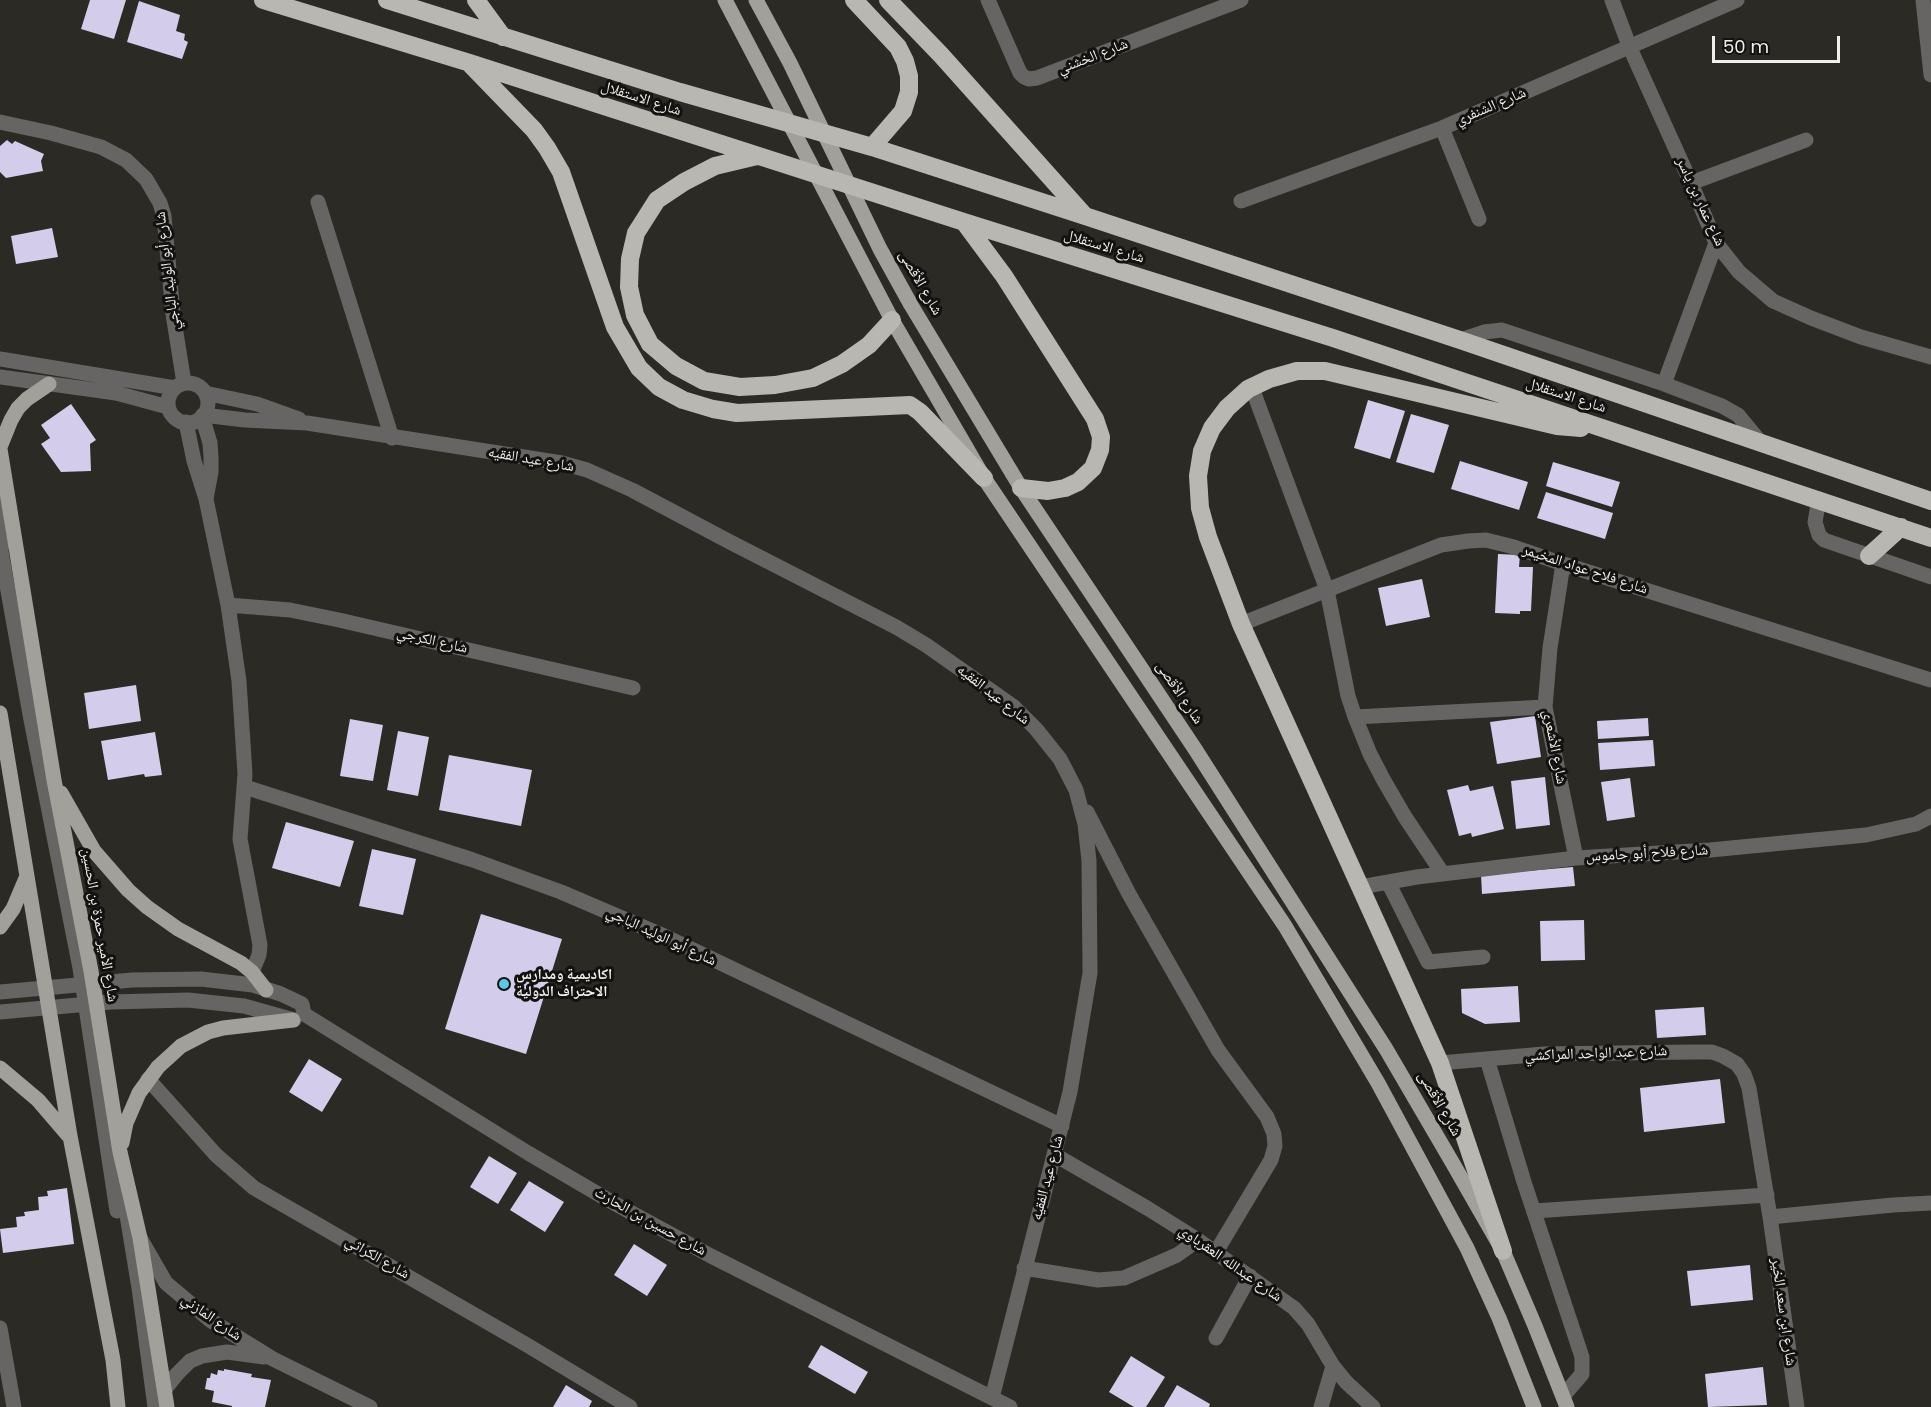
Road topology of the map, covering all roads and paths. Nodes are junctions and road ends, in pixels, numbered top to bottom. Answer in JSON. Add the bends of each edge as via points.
{"nodes":[{"id":1,"x":262,"y":0,"type":"edge"},
{"id":2,"x":387,"y":0,"type":"edge"},
{"id":3,"x":476,"y":0,"type":"edge"},
{"id":4,"x":725,"y":0,"type":"edge"},
{"id":5,"x":756,"y":0,"type":"edge"},
{"id":6,"x":854,"y":0,"type":"edge"},
{"id":7,"x":888,"y":0,"type":"edge"},
{"id":8,"x":988,"y":0,"type":"edge"},
{"id":9,"x":1241,"y":0,"type":"edge"},
{"id":10,"x":1612,"y":0,"type":"edge"},
{"id":11,"x":1737,"y":0,"type":"edge"},
{"id":12,"x":1923,"y":0,"type":"edge"},
{"id":13,"x":503,"y":37,"type":"junction"},
{"id":14,"x":1630,"y":48,"type":"junction"},
{"id":15,"x":470,"y":63,"type":"junction"},
{"id":16,"x":1931,"y":75,"type":"edge"},
{"id":17,"x":0,"y":122,"type":"edge"},
{"id":18,"x":1442,"y":128,"type":"junction"},
{"id":19,"x":1806,"y":140,"type":"dead end"},
{"id":20,"x":872,"y":147,"type":"junction"},
{"id":21,"x":757,"y":156,"type":"junction"},
{"id":22,"x":1691,"y":183,"type":"junction"},
{"id":23,"x":1241,"y":201,"type":"dead end"},
{"id":24,"x":318,"y":202,"type":"dead end"},
{"id":25,"x":1085,"y":216,"type":"junction"},
{"id":26,"x":1479,"y":219,"type":"dead end"},
{"id":27,"x":964,"y":222,"type":"junction"},
{"id":28,"x":1716,"y":243,"type":"junction"},
{"id":29,"x":892,"y":320,"type":"junction"},
{"id":30,"x":1460,"y":340,"type":"junction"},
{"id":31,"x":1931,"y":357,"type":"edge"},
{"id":32,"x":0,"y":359,"type":"edge"},
{"id":33,"x":0,"y":377,"type":"edge"},
{"id":34,"x":81,"y":381,"type":"junction"},
{"id":35,"x":49,"y":384,"type":"junction"},
{"id":36,"x":1664,"y":384,"type":"junction"},
{"id":37,"x":179,"y":386,"type":"junction"},
{"id":38,"x":1252,"y":388,"type":"junction"},
{"id":39,"x":205,"y":393,"type":"junction"},
{"id":40,"x":168,"y":407,"type":"junction"},
{"id":41,"x":202,"y":415,"type":"junction"},
{"id":42,"x":186,"y":423,"type":"junction"},
{"id":43,"x":307,"y":423,"type":"junction"},
{"id":44,"x":1610,"y":430,"type":"junction"},
{"id":45,"x":392,"y":438,"type":"junction"},
{"id":46,"x":1762,"y":444,"type":"junction"},
{"id":47,"x":0,"y":448,"type":"edge"},
{"id":48,"x":984,"y":478,"type":"junction"},
{"id":49,"x":1022,"y":488,"type":"junction"},
{"id":50,"x":0,"y":497,"type":"edge"},
{"id":51,"x":206,"y":499,"type":"junction"},
{"id":52,"x":1819,"y":499,"type":"junction"},
{"id":53,"x":1931,"y":501,"type":"edge"},
{"id":54,"x":1901,"y":527,"type":"junction"},
{"id":55,"x":1931,"y":538,"type":"edge"},
{"id":56,"x":0,"y":546,"type":"edge"},
{"id":57,"x":1869,"y":556,"type":"junction"},
{"id":58,"x":1563,"y":564,"type":"junction"},
{"id":59,"x":1931,"y":577,"type":"edge"},
{"id":60,"x":1327,"y":590,"type":"junction"},
{"id":61,"x":228,"y":605,"type":"junction"},
{"id":62,"x":1241,"y":624,"type":"junction"},
{"id":63,"x":1931,"y":680,"type":"edge"},
{"id":64,"x":633,"y":688,"type":"dead end"},
{"id":65,"x":1545,"y":707,"type":"junction"},
{"id":66,"x":0,"y":713,"type":"edge"},
{"id":67,"x":1355,"y":717,"type":"junction"},
{"id":68,"x":54,"y":780,"type":"junction"},
{"id":69,"x":245,"y":787,"type":"junction"},
{"id":70,"x":1076,"y":790,"type":"junction"},
{"id":71,"x":1931,"y":816,"type":"edge"},
{"id":72,"x":1576,"y":858,"type":"junction"},
{"id":73,"x":1443,"y":874,"type":"junction"},
{"id":74,"x":27,"y":876,"type":"junction"},
{"id":75,"x":1388,"y":882,"type":"junction"},
{"id":76,"x":1360,"y":887,"type":"junction"},
{"id":77,"x":0,"y":927,"type":"edge"},
{"id":78,"x":1483,"y":957,"type":"dead end"},
{"id":79,"x":83,"y":967,"type":"junction"},
{"id":80,"x":252,"y":972,"type":"junction"},
{"id":81,"x":93,"y":983,"type":"junction"},
{"id":82,"x":45,"y":987,"type":"junction"},
{"id":83,"x":266,"y":990,"type":"junction"},
{"id":84,"x":0,"y":992,"type":"edge"},
{"id":85,"x":96,"y":1004,"type":"junction"},
{"id":86,"x":49,"y":1009,"type":"junction"},
{"id":87,"x":0,"y":1012,"type":"edge"},
{"id":88,"x":298,"y":1017,"type":"junction"},
{"id":89,"x":94,"y":1030,"type":"junction"},
{"id":90,"x":1487,"y":1059,"type":"junction"},
{"id":91,"x":1440,"y":1063,"type":"junction"},
{"id":92,"x":0,"y":1068,"type":"edge"},
{"id":93,"x":1744,"y":1074,"type":"joint"},
{"id":94,"x":148,"y":1079,"type":"junction"},
{"id":95,"x":1062,"y":1126,"type":"junction"},
{"id":96,"x":70,"y":1136,"type":"junction"},
{"id":97,"x":120,"y":1152,"type":"junction"},
{"id":98,"x":1055,"y":1155,"type":"junction"},
{"id":99,"x":1767,"y":1195,"type":"junction"},
{"id":100,"x":1931,"y":1203,"type":"edge"},
{"id":101,"x":1534,"y":1211,"type":"junction"},
{"id":102,"x":1770,"y":1217,"type":"junction"},
{"id":103,"x":140,"y":1238,"type":"junction"},
{"id":104,"x":1198,"y":1240,"type":"junction"},
{"id":105,"x":1503,"y":1251,"type":"junction"},
{"id":106,"x":1216,"y":1252,"type":"junction"},
{"id":107,"x":1024,"y":1268,"type":"junction"},
{"id":108,"x":1250,"y":1276,"type":"junction"},
{"id":109,"x":0,"y":1328,"type":"edge"},
{"id":110,"x":1216,"y":1338,"type":"dead end"},
{"id":111,"x":273,"y":1359,"type":"junction"},
{"id":112,"x":1333,"y":1366,"type":"junction"},
{"id":113,"x":165,"y":1389,"type":"junction"},
{"id":114,"x":992,"y":1398,"type":"junction"},
{"id":115,"x":1565,"y":1402,"type":"edge"},
{"id":116,"x":355,"y":1403,"type":"edge"},
{"id":117,"x":14,"y":1407,"type":"edge"},
{"id":118,"x":118,"y":1407,"type":"edge"},
{"id":119,"x":146,"y":1407,"type":"edge"},
{"id":120,"x":154,"y":1407,"type":"edge"},
{"id":121,"x":167,"y":1407,"type":"edge"},
{"id":122,"x":370,"y":1407,"type":"edge"},
{"id":123,"x":630,"y":1407,"type":"edge"},
{"id":124,"x":1010,"y":1407,"type":"edge"},
{"id":125,"x":1321,"y":1407,"type":"edge"},
{"id":126,"x":1373,"y":1407,"type":"edge"},
{"id":127,"x":1534,"y":1407,"type":"edge"},
{"id":128,"x":1797,"y":1407,"type":"edge"}],
"edges":[{"from":1,"to":15,"type":"highway","name":"شارع الاستقلال"},
{"from":2,"to":13,"type":"highway","name":"شارع الاستقلال"},
{"from":3,"to":13,"type":"highway"},
{"from":4,"to":29,"type":"main road"},
{"from":5,"to":49,"type":"main road","name":"شارع الأقصى","via":[[880,249]]},
{"from":6,"to":20,"type":"highway","via":[[898,47],[909,76],[903,111]]},
{"from":7,"to":25,"type":"highway"},
{"from":8,"to":9,"type":"street","name":"شارع الخشني","via":[[1020,73],[1029,79]]},
{"from":10,"to":14,"type":"street","name":"شاع عمار بن ياسر"},
{"from":11,"to":14,"type":"street","name":"شارع الشنفري"},
{"from":12,"to":16,"type":"street"},
{"from":13,"to":20,"type":"highway","name":"شارع الاستقلال"},
{"from":14,"to":18,"type":"street","name":"شارع الشنفري"},
{"from":14,"to":22,"type":"street","name":"شاع عمار بن ياسر"},
{"from":15,"to":21,"type":"highway","name":"شارع الاستقلال"},
{"from":15,"to":48,"type":"highway","via":[[534,130],[552,156],[574,206],[615,327],[639,368],[658,387],[712,409],[737,412],[910,405]]},
{"from":17,"to":37,"type":"street","name":"شارع أبو الوليد الباجي","via":[[101,147],[126,160],[146,179],[164,216]]},
{"from":18,"to":23,"type":"street","name":"شارع الشنفري"},
{"from":18,"to":26,"type":"street"},
{"from":19,"to":22,"type":"street"},
{"from":20,"to":25,"type":"highway","name":"شارع الاستقلال"},
{"from":21,"to":27,"type":"highway","name":"شارع الاستقلال"},
{"from":21,"to":29,"type":"highway","via":[[715,166],[684,182],[657,200],[636,233],[629,287],[635,315],[650,344],[676,366],[704,381],[740,387],[775,385],[813,378],[842,364],[869,345]]},
{"from":22,"to":28,"type":"street","name":"شاع عمار بن ياسر"},
{"from":24,"to":45,"type":"street"},
{"from":25,"to":30,"type":"highway","name":"شارع الاستقلال"},
{"from":27,"to":44,"type":"highway","name":"شارع الاستقلال"},
{"from":27,"to":49,"type":"highway","via":[[1004,276],[1095,419],[1101,437],[1093,468],[1078,482],[1048,491]]},
{"from":28,"to":31,"type":"street","name":"شاع عمار بن ياسر","via":[[1739,272],[1773,301],[1861,338]]},
{"from":28,"to":36,"type":"street"},
{"from":29,"to":48,"type":"main road"},
{"from":30,"to":36,"type":"street","via":[[1502,330]]},
{"from":30,"to":46,"type":"highway","name":"شارع الاستقلال"},
{"from":32,"to":34,"type":"street"},
{"from":33,"to":35,"type":"street"},
{"from":34,"to":35,"type":"street"},
{"from":34,"to":37,"type":"street"},
{"from":34,"to":40,"type":"street"},
{"from":35,"to":47,"type":"main road","via":[[18,408]]},
{"from":36,"to":46,"type":"street","via":[[1738,415]]},
{"from":37,"to":39,"type":"street","via":[[195,384]]},
{"from":37,"to":40,"type":"street","via":[[169,395]]},
{"from":38,"to":44,"type":"highway","via":[[1297,371],[1325,371],[1557,426]]},
{"from":38,"to":60,"type":"street"},
{"from":38,"to":62,"type":"highway","via":[[1227,408],[1212,428],[1202,452],[1198,477],[1208,537]]},
{"from":39,"to":41,"type":"street","via":[[208,404]]},
{"from":39,"to":43,"type":"street","name":"شارع عيد الفقيه","via":[[257,404]]},
{"from":40,"to":42,"type":"street","via":[[175,418]]},
{"from":41,"to":42,"type":"street"},
{"from":41,"to":43,"type":"street","name":"شارع عيد الفقيه"},
{"from":41,"to":51,"type":"street","via":[[211,458]]},
{"from":42,"to":51,"type":"street"},
{"from":43,"to":45,"type":"street","name":"شارع عيد الفقيه"},
{"from":44,"to":52,"type":"highway","name":"شارع الاستقلال"},
{"from":45,"to":70,"type":"street","name":"شارع عيد الفقيه","via":[[562,463],[632,490],[926,645],[1014,707],[1060,759]]},
{"from":46,"to":53,"type":"highway","name":"شارع الاستقلال"},
{"from":47,"to":68,"type":"main road","name":"شارع الأمير حمزة بن الحسين"},
{"from":48,"to":127,"type":"main road","via":[[1285,926],[1378,1083],[1467,1248]]},
{"from":49,"to":105,"type":"main road","name":"شارع الأقصى","via":[[1195,748],[1386,1049]]},
{"from":50,"to":79,"type":"street"},
{"from":51,"to":61,"type":"street"},
{"from":52,"to":54,"type":"highway","name":"شارع الاستقلال"},
{"from":52,"to":57,"type":"street","via":[[1815,522],[1819,535],[1831,544]]},
{"from":54,"to":55,"type":"highway","name":"شارع الاستقلال"},
{"from":54,"to":57,"type":"highway"},
{"from":56,"to":79,"type":"street"},
{"from":57,"to":59,"type":"street"},
{"from":58,"to":60,"type":"street","name":"شارع فلاح عواد المخيمر","via":[[1514,547],[1468,540],[1441,545]]},
{"from":58,"to":63,"type":"street","name":"شارع فلاح عواد المخيمر"},
{"from":58,"to":65,"type":"street","name":"شارع الأشعري"},
{"from":60,"to":62,"type":"street","name":"شارع فلاح عواد المخيمر"},
{"from":60,"to":67,"type":"street"},
{"from":61,"to":64,"type":"street","name":"شارع الكرجي","via":[[290,610],[339,620]]},
{"from":61,"to":69,"type":"street","via":[[240,692]]},
{"from":62,"to":76,"type":"highway"},
{"from":65,"to":67,"type":"street"},
{"from":65,"to":72,"type":"street","name":"شارع الأشعري"},
{"from":66,"to":74,"type":"main road"},
{"from":67,"to":73,"type":"street","via":[[1383,779]]},
{"from":68,"to":80,"type":"main road","via":[[94,851],[128,890],[162,919]]},
{"from":68,"to":81,"type":"main road","name":"شارع الأمير حمزة بن الحسين"},
{"from":69,"to":80,"type":"street","via":[[240,839],[260,945]]},
{"from":69,"to":95,"type":"street","name":"شارع أبو الوليد الباجي","via":[[561,892],[664,936]]},
{"from":70,"to":95,"type":"street","name":"شارع عيد الفقيه","via":[[1089,861],[1090,973]]},
{"from":70,"to":106,"type":"street","via":[[1129,894],[1218,1050],[1268,1117],[1274,1134],[1271,1160]]},
{"from":71,"to":72,"type":"street","name":"شارع فلاح أبو جاموس","via":[[1906,827],[1866,835]]},
{"from":72,"to":73,"type":"street","name":"شارع فلاح أبو جاموس"},
{"from":73,"to":75,"type":"street","name":"شارع فلاح أبو جاموس"},
{"from":74,"to":77,"type":"main road"},
{"from":74,"to":82,"type":"main road"},
{"from":75,"to":76,"type":"street","name":"شارع فلاح أبو جاموس"},
{"from":75,"to":78,"type":"street","via":[[1428,962]]},
{"from":76,"to":91,"type":"highway"},
{"from":79,"to":89,"type":"street"},
{"from":80,"to":83,"type":"main road"},
{"from":81,"to":82,"type":"street","name":"شارع حسين بن الحارث"},
{"from":81,"to":83,"type":"street","name":"شارع حسين بن الحارث","via":[[201,979]]},
{"from":81,"to":85,"type":"main road","name":"شارع الأمير حمزة بن الحسين"},
{"from":82,"to":84,"type":"street","name":"شارع حسين بن الحارث"},
{"from":82,"to":86,"type":"main road"},
{"from":83,"to":88,"type":"street","name":"شارع حسين بن الحارث","via":[[300,1002],[304,1007]]},
{"from":85,"to":86,"type":"street","name":"شارع حسين بن الحارث"},
{"from":85,"to":88,"type":"street","name":"شارع حسين بن الحارث","via":[[160,999],[207,1001]]},
{"from":85,"to":97,"type":"main road","name":"شارع الأمير حمزة بن الحسين"},
{"from":86,"to":87,"type":"street","name":"شارع حسين بن الحارث"},
{"from":86,"to":96,"type":"main road"},
{"from":88,"to":94,"type":"main road","via":[[208,1032],[181,1046]]},
{"from":88,"to":114,"type":"street","name":"شارع حسين بن الحارث","via":[[610,1201]]},
{"from":89,"to":119,"type":"street"},
{"from":89,"to":120,"type":"street","via":[[139,1288]]},
{"from":90,"to":91,"type":"street","name":"شارع عبد الواحد المراكشي"},
{"from":90,"to":93,"type":"street","name":"شارع عبد الواحد المراكشي","via":[[1544,1054],[1712,1052],[1737,1064]]},
{"from":90,"to":101,"type":"street"},
{"from":91,"to":105,"type":"highway"},
{"from":92,"to":96,"type":"main road","via":[[38,1100]]},
{"from":93,"to":99,"type":"street","name":"شارع ابن سعد الخير"},
{"from":94,"to":97,"type":"main road","via":[[126,1124]]},
{"from":94,"to":123,"type":"street","name":"شارع الكراثي","via":[[216,1155],[254,1188]]},
{"from":95,"to":98,"type":"street","name":"شارع عيد الفقيه"},
{"from":96,"to":118,"type":"main road"},
{"from":97,"to":103,"type":"main road","name":"شارع الأمير حمزة بن الحسين"},
{"from":98,"to":104,"type":"street","name":"شارع عبدالله العقرباوي"},
{"from":98,"to":107,"type":"street","name":"شارع عيد الفقيه"},
{"from":99,"to":101,"type":"street"},
{"from":99,"to":102,"type":"street","name":"شارع ابن سعد الخير"},
{"from":100,"to":102,"type":"street"},
{"from":101,"to":115,"type":"street","via":[[1582,1357],[1582,1374]]},
{"from":102,"to":128,"type":"street","name":"شارع ابن سعد الخير"},
{"from":103,"to":111,"type":"street","name":"شارع المازني","via":[[166,1283],[179,1297]]},
{"from":103,"to":113,"type":"main road","name":"شارع الأمير حمزة بن الحسين"},
{"from":104,"to":106,"type":"street","name":"شارع عبدالله العقرباوي"},
{"from":104,"to":107,"type":"street","via":[[1177,1255],[1124,1278],[1098,1280]]},
{"from":105,"to":115,"type":"main road","name":"شارع الأقصى"},
{"from":106,"to":108,"type":"street","name":"شارع عبدالله العقرباوي"},
{"from":107,"to":114,"type":"street","name":"شارع عيد الفقيه"},
{"from":108,"to":110,"type":"street"},
{"from":108,"to":112,"type":"street","name":"شارع عبدالله العقرباوي","via":[[1294,1308],[1322,1344]]},
{"from":109,"to":117,"type":"street"},
{"from":111,"to":113,"type":"street","name":"شارع المازني","via":[[227,1352],[202,1356],[190,1361]]},
{"from":111,"to":116,"type":"street","name":"شارع المازني"},
{"from":112,"to":125,"type":"street"},
{"from":112,"to":126,"type":"street","name":"شارع عبدالله العقرباوي"},
{"from":113,"to":121,"type":"main road","name":"شارع الأمير حمزة بن الحسين"},
{"from":114,"to":124,"type":"street","name":"شارع حسين بن الحارث"},
{"from":116,"to":122,"type":"street","name":"شارع المازني"}]}
